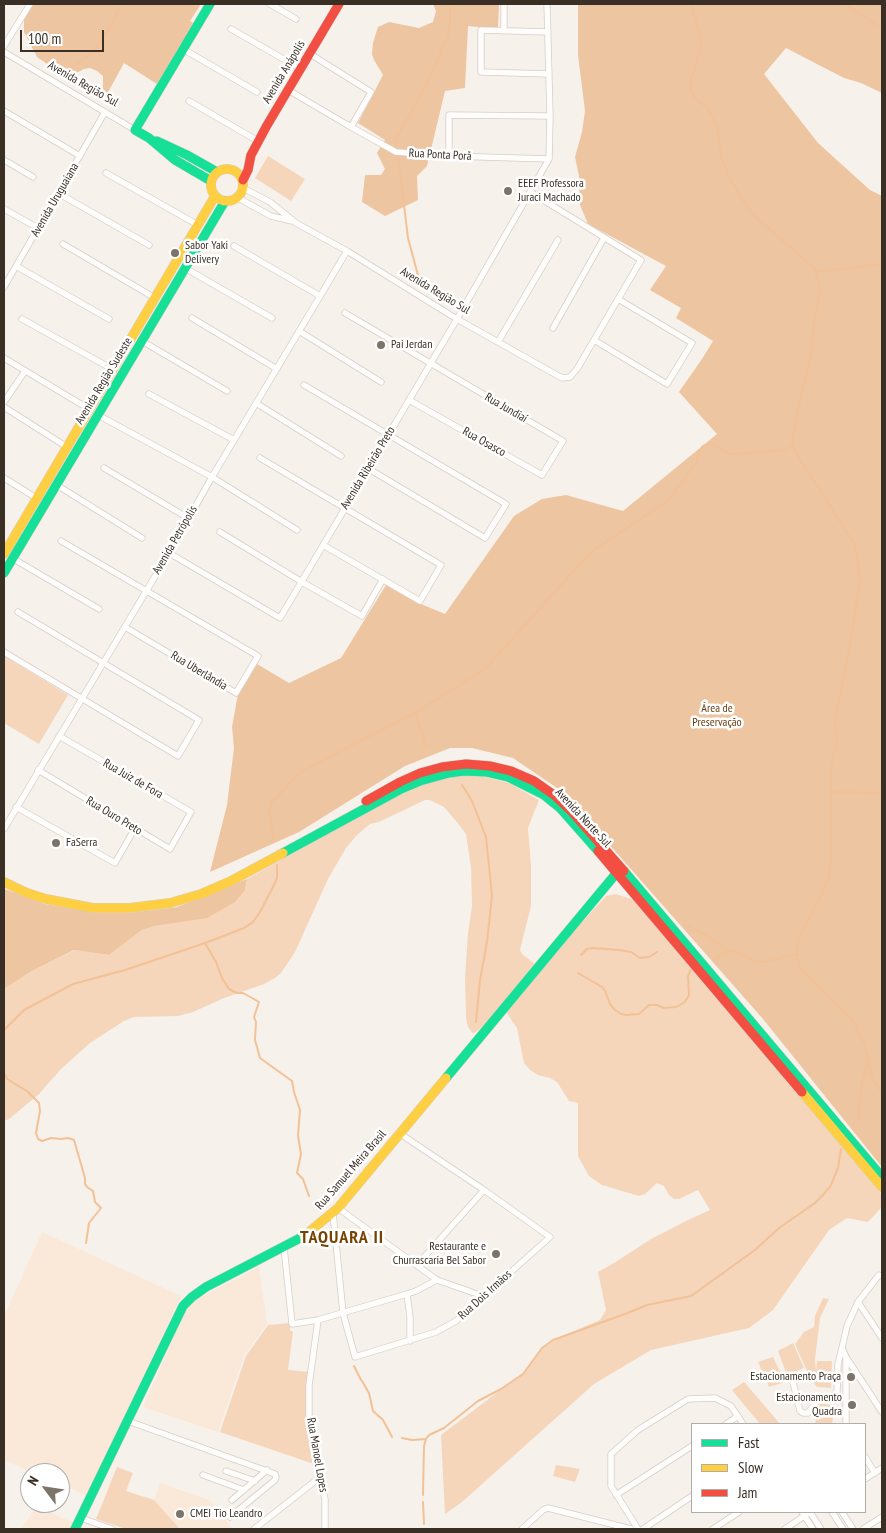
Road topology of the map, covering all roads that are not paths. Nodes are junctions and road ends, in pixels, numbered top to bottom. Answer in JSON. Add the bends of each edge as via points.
{"nodes":[{"id":1,"x":20,"y":4,"type":"edge"},
{"id":2,"x":210,"y":4,"type":"edge"},
{"id":3,"x":270,"y":4,"type":"edge"},
{"id":4,"x":339,"y":4,"type":"edge"},
{"id":5,"x":504,"y":4,"type":"edge"},
{"id":6,"x":547,"y":4,"type":"edge"},
{"id":7,"x":28,"y":6,"type":"edge"},
{"id":8,"x":296,"y":19,"type":"dead end"},
{"id":9,"x":232,"y":29,"type":"dead end"},
{"id":10,"x":504,"y":31,"type":"junction"},
{"id":11,"x":548,"y":32,"type":"junction"},
{"id":12,"x":4,"y":46,"type":"edge"},
{"id":13,"x":183,"y":49,"type":"junction"},
{"id":14,"x":4,"y":52,"type":"edge"},
{"id":15,"x":310,"y":54,"type":"junction"},
{"id":16,"x":301,"y":69,"type":"junction"},
{"id":17,"x":549,"y":74,"type":"junction"},
{"id":18,"x":288,"y":90,"type":"junction"},
{"id":19,"x":257,"y":92,"type":"dead end"},
{"id":20,"x":188,"y":101,"type":"dead end"},
{"id":21,"x":4,"y":111,"type":"edge"},
{"id":22,"x":106,"y":112,"type":"junction"},
{"id":23,"x":550,"y":116,"type":"junction"},
{"id":24,"x":351,"y":127,"type":"junction"},
{"id":25,"x":135,"y":130,"type":"junction"},
{"id":26,"x":149,"y":138,"type":"junction"},
{"id":27,"x":258,"y":141,"type":"junction"},
{"id":28,"x":251,"y":155,"type":"junction"},
{"id":29,"x":80,"y":156,"type":"junction"},
{"id":30,"x":449,"y":156,"type":"junction"},
{"id":31,"x":549,"y":159,"type":"junction"},
{"id":32,"x":4,"y":160,"type":"edge"},
{"id":33,"x":235,"y":170,"type":"junction"},
{"id":34,"x":217,"y":172,"type":"junction"},
{"id":35,"x":106,"y":173,"type":"dead end"},
{"id":36,"x":33,"y":177,"type":"dead end"},
{"id":37,"x":211,"y":181,"type":"junction"},
{"id":38,"x":243,"y":184,"type":"junction"},
{"id":39,"x":530,"y":192,"type":"junction"},
{"id":40,"x":58,"y":194,"type":"junction"},
{"id":41,"x":215,"y":196,"type":"junction"},
{"id":42,"x":238,"y":198,"type":"junction"},
{"id":43,"x":225,"y":201,"type":"junction"},
{"id":44,"x":4,"y":209,"type":"edge"},
{"id":45,"x":296,"y":223,"type":"junction"},
{"id":46,"x":198,"y":226,"type":"junction"},
{"id":47,"x":38,"y":228,"type":"junction"},
{"id":48,"x":604,"y":238,"type":"junction"},
{"id":49,"x":558,"y":240,"type":"dead end"},
{"id":50,"x":63,"y":244,"type":"dead end"},
{"id":51,"x":149,"y":245,"type":"dead end"},
{"id":52,"x":234,"y":246,"type":"dead end"},
{"id":53,"x":347,"y":251,"type":"junction"},
{"id":54,"x":16,"y":266,"type":"junction"},
{"id":55,"x":185,"y":268,"type":"junction"},
{"id":56,"x":4,"y":287,"type":"edge"},
{"id":57,"x":320,"y":296,"type":"junction"},
{"id":58,"x":155,"y":298,"type":"junction"},
{"id":59,"x":618,"y":300,"type":"junction"},
{"id":60,"x":345,"y":313,"type":"dead end"},
{"id":61,"x":192,"y":318,"type":"dead end"},
{"id":62,"x":272,"y":318,"type":"dead end"},
{"id":63,"x":22,"y":319,"type":"dead end"},
{"id":64,"x":109,"y":319,"type":"dead end"},
{"id":65,"x":457,"y":319,"type":"junction"},
{"id":66,"x":553,"y":328,"type":"dead end"},
{"id":67,"x":299,"y":331,"type":"junction"},
{"id":68,"x":594,"y":340,"type":"junction"},
{"id":69,"x":142,"y":342,"type":"junction"},
{"id":70,"x":498,"y":342,"type":"junction"},
{"id":71,"x":4,"y":358,"type":"edge"},
{"id":72,"x":431,"y":364,"type":"junction"},
{"id":73,"x":113,"y":369,"type":"junction"},
{"id":74,"x":277,"y":369,"type":"junction"},
{"id":75,"x":24,"y":371,"type":"junction"},
{"id":76,"x":122,"y":374,"type":"junction"},
{"id":77,"x":381,"y":382,"type":"dead end"},
{"id":78,"x":304,"y":385,"type":"dead end"},
{"id":79,"x":227,"y":391,"type":"dead end"},
{"id":80,"x":149,"y":394,"type":"dead end"},
{"id":81,"x":409,"y":400,"type":"junction"},
{"id":82,"x":4,"y":402,"type":"edge"},
{"id":83,"x":256,"y":403,"type":"junction"},
{"id":84,"x":4,"y":407,"type":"edge"},
{"id":85,"x":89,"y":409,"type":"junction"},
{"id":86,"x":98,"y":414,"type":"junction"},
{"id":87,"x":387,"y":435,"type":"junction"},
{"id":88,"x":234,"y":440,"type":"junction"},
{"id":89,"x":67,"y":447,"type":"junction"},
{"id":90,"x":341,"y":456,"type":"dead end"},
{"id":91,"x":260,"y":458,"type":"dead end"},
{"id":92,"x":552,"y":459,"type":"joint"},
{"id":93,"x":57,"y":464,"type":"junction"},
{"id":94,"x":104,"y":468,"type":"dead end"},
{"id":95,"x":368,"y":468,"type":"junction"},
{"id":96,"x":61,"y":475,"type":"junction"},
{"id":97,"x":212,"y":477,"type":"junction"},
{"id":98,"x":4,"y":478,"type":"edge"},
{"id":99,"x":55,"y":484,"type":"junction"},
{"id":100,"x":37,"y":498,"type":"junction"},
{"id":101,"x":345,"y":508,"type":"junction"},
{"id":102,"x":39,"y":512,"type":"junction"},
{"id":103,"x":188,"y":518,"type":"junction"},
{"id":104,"x":297,"y":530,"type":"dead end"},
{"id":105,"x":220,"y":532,"type":"dead end"},
{"id":106,"x":142,"y":538,"type":"dead end"},
{"id":107,"x":61,"y":540,"type":"dead end"},
{"id":108,"x":323,"y":545,"type":"junction"},
{"id":109,"x":169,"y":553,"type":"junction"},
{"id":110,"x":8,"y":556,"type":"edge"},
{"id":111,"x":4,"y":572,"type":"edge"},
{"id":112,"x":383,"y":580,"type":"junction"},
{"id":113,"x":302,"y":582,"type":"junction"},
{"id":114,"x":146,"y":590,"type":"junction"},
{"id":115,"x":99,"y":609,"type":"dead end"},
{"id":116,"x":18,"y":612,"type":"dead end"},
{"id":117,"x":124,"y":627,"type":"junction"},
{"id":118,"x":4,"y":652,"type":"edge"},
{"id":119,"x":102,"y":663,"type":"junction"},
{"id":120,"x":81,"y":699,"type":"junction"},
{"id":121,"x":59,"y":736,"type":"junction"},
{"id":122,"x":38,"y":770,"type":"junction"},
{"id":123,"x":16,"y":807,"type":"junction"},
{"id":124,"x":135,"y":828,"type":"junction"},
{"id":125,"x":4,"y":829,"type":"edge"},
{"id":126,"x":182,"y":829,"type":"joint"},
{"id":127,"x":619,"y":870,"type":"junction"},
{"id":128,"x":4,"y":876,"type":"edge"},
{"id":129,"x":623,"y":880,"type":"junction"},
{"id":130,"x":4,"y":882,"type":"edge"},
{"id":131,"x":605,"y":887,"type":"junction"},
{"id":132,"x":399,"y":1133,"type":"junction"},
{"id":133,"x":882,"y":1177,"type":"edge"},
{"id":134,"x":882,"y":1187,"type":"edge"},
{"id":135,"x":484,"y":1190,"type":"junction"},
{"id":136,"x":335,"y":1210,"type":"junction"},
{"id":137,"x":284,"y":1247,"type":"junction"},
{"id":138,"x":417,"y":1265,"type":"junction"},
{"id":139,"x":882,"y":1276,"type":"edge"},
{"id":140,"x":437,"y":1280,"type":"junction"},
{"id":141,"x":407,"y":1294,"type":"junction"},
{"id":142,"x":483,"y":1296,"type":"junction"},
{"id":143,"x":858,"y":1302,"type":"junction"},
{"id":144,"x":343,"y":1313,"type":"junction"},
{"id":145,"x":318,"y":1320,"type":"junction"},
{"id":146,"x":882,"y":1338,"type":"edge"},
{"id":147,"x":410,"y":1341,"type":"junction"},
{"id":148,"x":842,"y":1348,"type":"junction"},
{"id":149,"x":846,"y":1357,"type":"junction"},
{"id":150,"x":792,"y":1378,"type":"dead end"},
{"id":151,"x":882,"y":1412,"type":"edge"},
{"id":152,"x":738,"y":1416,"type":"junction"},
{"id":153,"x":128,"y":1421,"type":"junction"},
{"id":154,"x":728,"y":1423,"type":"edge"},
{"id":155,"x":743,"y":1423,"type":"edge"},
{"id":156,"x":846,"y":1423,"type":"edge"},
{"id":157,"x":691,"y":1447,"type":"edge"},
{"id":158,"x":866,"y":1459,"type":"edge"},
{"id":159,"x":882,"y":1468,"type":"edge"},
{"id":160,"x":267,"y":1470,"type":"junction"},
{"id":161,"x":226,"y":1471,"type":"dead end"},
{"id":162,"x":875,"y":1473,"type":"junction"},
{"id":163,"x":203,"y":1475,"type":"dead end"},
{"id":164,"x":319,"y":1478,"type":"junction"},
{"id":165,"x":866,"y":1478,"type":"edge"},
{"id":166,"x":255,"y":1481,"type":"junction"},
{"id":167,"x":244,"y":1490,"type":"junction"},
{"id":168,"x":616,"y":1495,"type":"junction"},
{"id":169,"x":691,"y":1497,"type":"edge"},
{"id":170,"x":232,"y":1500,"type":"dead end"},
{"id":171,"x":737,"y":1513,"type":"edge"},
{"id":172,"x":807,"y":1513,"type":"edge"},
{"id":173,"x":833,"y":1513,"type":"edge"},
{"id":174,"x":843,"y":1513,"type":"edge"},
{"id":175,"x":230,"y":1517,"type":"dead end"},
{"id":176,"x":882,"y":1517,"type":"edge"},
{"id":177,"x":82,"y":1518,"type":"junction"},
{"id":178,"x":96,"y":1526,"type":"edge"},
{"id":179,"x":75,"y":1529,"type":"edge"},
{"id":180,"x":112,"y":1529,"type":"edge"},
{"id":181,"x":254,"y":1529,"type":"edge"},
{"id":182,"x":325,"y":1529,"type":"edge"},
{"id":183,"x":522,"y":1529,"type":"edge"},
{"id":184,"x":631,"y":1529,"type":"edge"},
{"id":185,"x":638,"y":1529,"type":"edge"},
{"id":186,"x":643,"y":1529,"type":"edge"},
{"id":187,"x":713,"y":1529,"type":"edge"},
{"id":188,"x":785,"y":1529,"type":"edge"},
{"id":189,"x":813,"y":1529,"type":"edge"},
{"id":190,"x":821,"y":1529,"type":"edge"},
{"id":191,"x":843,"y":1529,"type":"edge"},
{"id":192,"x":853,"y":1529,"type":"edge"},
{"id":193,"x":863,"y":1529,"type":"edge"}],
"edges":[{"from":1,"to":7,"type":"street"},
{"from":2,"to":13,"type":"street"},
{"from":3,"to":8,"type":"street"},
{"from":4,"to":15,"type":"street","name":"Avenida Anápolis"},
{"from":5,"to":10,"type":"street"},
{"from":6,"to":11,"type":"street"},
{"from":7,"to":12,"type":"street"},
{"from":9,"to":16,"type":"street"},
{"from":10,"to":11,"type":"street"},
{"from":10,"to":17,"type":"street","via":[[481,30],[481,72]]},
{"from":11,"to":17,"type":"street"},
{"from":13,"to":19,"type":"street"},
{"from":13,"to":25,"type":"street"},
{"from":14,"to":22,"type":"street","name":"Avenida Região Sul"},
{"from":15,"to":16,"type":"street","name":"Avenida Anápolis"},
{"from":15,"to":24,"type":"street","via":[[371,92]]},
{"from":16,"to":18,"type":"street","name":"Avenida Anápolis"},
{"from":17,"to":23,"type":"street"},
{"from":18,"to":24,"type":"street","name":"Rua Ponta Porã"},
{"from":18,"to":27,"type":"street","name":"Avenida Anápolis"},
{"from":20,"to":27,"type":"street"},
{"from":21,"to":29,"type":"street"},
{"from":22,"to":25,"type":"street","name":"Avenida Região Sul"},
{"from":22,"to":29,"type":"street","name":"Avenida Uruguaiana"},
{"from":23,"to":30,"type":"street","via":[[449,115]]},
{"from":23,"to":31,"type":"street"},
{"from":24,"to":30,"type":"street","name":"Rua Ponta Porã","via":[[396,152]]},
{"from":25,"to":26,"type":"street","name":"Avenida Região Sul"},
{"from":26,"to":34,"type":"street","name":"Avenida Região Sul"},
{"from":26,"to":37,"type":"street","name":"Avenida Região Sul","via":[[175,160]]},
{"from":27,"to":28,"type":"street","name":"Avenida Anápolis"},
{"from":28,"to":33,"type":"street","name":"Avenida Anápolis"},
{"from":28,"to":38,"type":"street","name":"Avenida Anápolis"},
{"from":29,"to":40,"type":"street","name":"Avenida Uruguaiana"},
{"from":30,"to":31,"type":"street","name":"Rua Ponta Porã"},
{"from":31,"to":39,"type":"street"},
{"from":32,"to":36,"type":"street"},
{"from":33,"to":34,"type":"street"},
{"from":33,"to":38,"type":"street"},
{"from":34,"to":37,"type":"street"},
{"from":35,"to":46,"type":"street"},
{"from":37,"to":41,"type":"street"},
{"from":38,"to":42,"type":"street"},
{"from":38,"to":45,"type":"street","name":"Avenida Região Sul"},
{"from":39,"to":48,"type":"street"},
{"from":39,"to":65,"type":"street","name":"Avenida Ribeirão Preto"},
{"from":40,"to":47,"type":"street","name":"Avenida Uruguaiana"},
{"from":40,"to":51,"type":"street"},
{"from":41,"to":43,"type":"street"},
{"from":41,"to":46,"type":"street","name":"Avenida Região Sudeste"},
{"from":42,"to":43,"type":"street"},
{"from":42,"to":45,"type":"street","name":"Avenida Região Sul","via":[[271,216]]},
{"from":43,"to":55,"type":"street","name":"Avenida Região Sudeste"},
{"from":44,"to":47,"type":"street"},
{"from":45,"to":53,"type":"street","name":"Avenida Região Sul"},
{"from":46,"to":58,"type":"street","name":"Avenida Região Sudeste"},
{"from":47,"to":54,"type":"street","name":"Avenida Uruguaiana"},
{"from":48,"to":59,"type":"street","via":[[641,260]]},
{"from":48,"to":66,"type":"street"},
{"from":49,"to":70,"type":"street"},
{"from":50,"to":58,"type":"street"},
{"from":52,"to":57,"type":"street"},
{"from":53,"to":57,"type":"street","name":"Avenida Petrópolis"},
{"from":53,"to":65,"type":"street","name":"Avenida Região Sul"},
{"from":54,"to":56,"type":"street","name":"Avenida Uruguaiana"},
{"from":54,"to":64,"type":"street"},
{"from":55,"to":62,"type":"street"},
{"from":55,"to":69,"type":"street","name":"Avenida Região Sudeste"},
{"from":57,"to":67,"type":"street","name":"Avenida Petrópolis"},
{"from":58,"to":73,"type":"street","name":"Avenida Região Sudeste"},
{"from":59,"to":68,"type":"street"},
{"from":59,"to":68,"type":"street","via":[[692,343],[667,384]]},
{"from":60,"to":72,"type":"street"},
{"from":61,"to":74,"type":"street"},
{"from":63,"to":73,"type":"street"},
{"from":65,"to":70,"type":"street","name":"Avenida Região Sul"},
{"from":65,"to":72,"type":"street","name":"Avenida Ribeirão Preto"},
{"from":67,"to":74,"type":"street","name":"Avenida Petrópolis"},
{"from":67,"to":77,"type":"street"},
{"from":68,"to":70,"type":"street","name":"Avenida Região Sul","via":[[577,369],[562,378]]},
{"from":69,"to":76,"type":"street","name":"Avenida Região Sudeste"},
{"from":69,"to":79,"type":"street"},
{"from":71,"to":75,"type":"street"},
{"from":72,"to":81,"type":"street","name":"Avenida Ribeirão Preto"},
{"from":72,"to":92,"type":"street","name":"Rua Jundiaí","via":[[563,441]]},
{"from":73,"to":76,"type":"street"},
{"from":73,"to":85,"type":"street","name":"Avenida Região Sudeste"},
{"from":74,"to":83,"type":"street","name":"Avenida Petrópolis"},
{"from":75,"to":82,"type":"street"},
{"from":75,"to":85,"type":"street"},
{"from":76,"to":86,"type":"street","name":"Avenida Região Sudeste"},
{"from":78,"to":87,"type":"street"},
{"from":80,"to":88,"type":"street"},
{"from":81,"to":87,"type":"street","name":"Avenida Ribeirão Preto"},
{"from":81,"to":92,"type":"street","name":"Rua Osasco","via":[[542,475]]},
{"from":83,"to":88,"type":"street","name":"Avenida Petrópolis"},
{"from":83,"to":90,"type":"street"},
{"from":84,"to":89,"type":"street"},
{"from":85,"to":89,"type":"street","name":"Avenida Região Sudeste"},
{"from":86,"to":96,"type":"street","name":"Avenida Região Sudeste"},
{"from":86,"to":97,"type":"street"},
{"from":87,"to":95,"type":"street","name":"Avenida Ribeirão Preto"},
{"from":87,"to":95,"type":"street","via":[[506,504],[496,522],[485,538]]},
{"from":88,"to":97,"type":"street","name":"Avenida Petrópolis"},
{"from":89,"to":93,"type":"street","name":"Avenida Região Sudeste"},
{"from":91,"to":101,"type":"street"},
{"from":93,"to":96,"type":"street"},
{"from":93,"to":100,"type":"street","name":"Avenida Região Sudeste"},
{"from":94,"to":103,"type":"street"},
{"from":95,"to":101,"type":"street","name":"Avenida Ribeirão Preto"},
{"from":96,"to":99,"type":"street","name":"Avenida Região Sudeste"},
{"from":97,"to":103,"type":"street","name":"Avenida Petrópolis"},
{"from":97,"to":104,"type":"street"},
{"from":98,"to":100,"type":"street"},
{"from":99,"to":102,"type":"street","name":"Avenida Região Sudeste"},
{"from":99,"to":106,"type":"street"},
{"from":100,"to":102,"type":"street","via":[[42,504]]},
{"from":100,"to":110,"type":"street","name":"Avenida Região Sudeste"},
{"from":101,"to":108,"type":"street","name":"Avenida Ribeirão Preto"},
{"from":101,"to":112,"type":"street","via":[[441,565],[420,601]]},
{"from":102,"to":110,"type":"street","name":"Avenida Região Sudeste"},
{"from":103,"to":109,"type":"street","name":"Avenida Petrópolis"},
{"from":105,"to":113,"type":"street"},
{"from":107,"to":114,"type":"street"},
{"from":108,"to":112,"type":"street"},
{"from":108,"to":113,"type":"street","name":"Avenida Ribeirão Preto"},
{"from":109,"to":113,"type":"street","name":"Avenida Ribeirão Preto","via":[[280,618]]},
{"from":109,"to":114,"type":"street","name":"Avenida Petrópolis"},
{"from":110,"to":111,"type":"street","name":"Avenida Região Sudeste"},
{"from":110,"to":115,"type":"street"},
{"from":112,"to":113,"type":"street","via":[[362,616]]},
{"from":114,"to":117,"type":"street","name":"Avenida Petrópolis"},
{"from":114,"to":117,"type":"street","name":"Rua Uberlândia","via":[[258,656],[236,693]]},
{"from":116,"to":119,"type":"street"},
{"from":117,"to":119,"type":"street","name":"Avenida Petrópolis"},
{"from":118,"to":120,"type":"street"},
{"from":119,"to":120,"type":"street","name":"Avenida Petrópolis"},
{"from":119,"to":120,"type":"street","via":[[199,720],[189,739],[178,756]]},
{"from":120,"to":121,"type":"street","name":"Avenida Petrópolis"},
{"from":121,"to":122,"type":"street","name":"Avenida Petrópolis"},
{"from":121,"to":126,"type":"street","name":"Rua Juiz de Fora","via":[[191,812]]},
{"from":122,"to":123,"type":"street","name":"Avenida Petrópolis"},
{"from":122,"to":124,"type":"street","name":"Rua Ouro Preto"},
{"from":123,"to":124,"type":"street","via":[[115,863]]},
{"from":123,"to":125,"type":"street","name":"Avenida Petrópolis"},
{"from":124,"to":126,"type":"street","name":"Rua Ouro Preto","via":[[170,849]]},
{"from":127,"to":128,"type":"street","name":"Avenida Norte-Sul","via":[[562,802],[545,788],[511,771],[471,764],[442,767],[406,779],[232,876],[202,889],[162,900],[111,904],[80,902],[49,895]]},
{"from":127,"to":129,"type":"street","name":"Avenida Norte-Sul"},
{"from":127,"to":130,"type":"street","name":"Avenida Norte-Sul","via":[[568,817],[534,788],[508,777],[464,771],[448,772],[414,783],[230,882],[202,894],[170,902],[134,908],[93,908],[46,899]]},
{"from":127,"to":131,"type":"street","name":"Rua Samuel Meira Brasil"},
{"from":127,"to":133,"type":"street","name":"Avenida Norte-Sul"},
{"from":129,"to":131,"type":"street","name":"Rua Samuel Meira Brasil"},
{"from":129,"to":134,"type":"street","name":"Avenida Norte-Sul"},
{"from":131,"to":132,"type":"street","name":"Rua Samuel Meira Brasil"},
{"from":132,"to":135,"type":"street"},
{"from":132,"to":136,"type":"street","name":"Rua Samuel Meira Brasil"},
{"from":135,"to":138,"type":"street"},
{"from":135,"to":142,"type":"street","name":"Rua Dois Irmãos","via":[[550,1237]]},
{"from":136,"to":137,"type":"street","name":"Rua Samuel Meira Brasil"},
{"from":136,"to":138,"type":"street"},
{"from":136,"to":144,"type":"street"},
{"from":137,"to":145,"type":"street","via":[[292,1324]]},
{"from":137,"to":153,"type":"street","name":"Rua Samuel Meira Brasil","via":[[206,1287],[183,1306]]},
{"from":138,"to":140,"type":"street"},
{"from":139,"to":143,"type":"street","via":[[879,1275]]},
{"from":140,"to":141,"type":"street"},
{"from":140,"to":142,"type":"street"},
{"from":141,"to":144,"type":"street"},
{"from":141,"to":147,"type":"street"},
{"from":142,"to":147,"type":"street","name":"Rua Dois Irmãos","via":[[456,1321]]},
{"from":143,"to":146,"type":"street"},
{"from":143,"to":148,"type":"street"},
{"from":144,"to":145,"type":"street"},
{"from":144,"to":147,"type":"street","name":"Rua Dois Irmãos","via":[[356,1357]]},
{"from":145,"to":164,"type":"street","name":"Rua Manoel Lopes","via":[[309,1385],[309,1420]]},
{"from":148,"to":149,"type":"street"},
{"from":148,"to":150,"type":"street","via":[[837,1392],[834,1396],[820,1397],[808,1413],[800,1411]]},
{"from":149,"to":151,"type":"street"},
{"from":149,"to":156,"type":"street"},
{"from":152,"to":154,"type":"street"},
{"from":152,"to":155,"type":"street"},
{"from":152,"to":168,"type":"street","via":[[730,1406],[715,1398],[688,1399],[638,1430],[611,1454],[610,1486]]},
{"from":153,"to":160,"type":"street"},
{"from":153,"to":177,"type":"street","name":"Rua Samuel Meira Brasil"},
{"from":157,"to":168,"type":"street"},
{"from":158,"to":162,"type":"street"},
{"from":159,"to":162,"type":"street"},
{"from":160,"to":166,"type":"street"},
{"from":160,"to":175,"type":"street","via":[[274,1474],[275,1480]]},
{"from":161,"to":166,"type":"street"},
{"from":162,"to":165,"type":"street"},
{"from":163,"to":167,"type":"street"},
{"from":164,"to":181,"type":"street"},
{"from":164,"to":182,"type":"street","name":"Rua Manoel Lopes","via":[[325,1499]]},
{"from":166,"to":167,"type":"street"},
{"from":167,"to":170,"type":"street"},
{"from":168,"to":185,"type":"street"},
{"from":169,"to":186,"type":"street"},
{"from":171,"to":187,"type":"street"},
{"from":172,"to":188,"type":"street"},
{"from":172,"to":189,"type":"street"},
{"from":172,"to":190,"type":"street"},
{"from":173,"to":191,"type":"street"},
{"from":174,"to":192,"type":"street"},
{"from":176,"to":193,"type":"street"},
{"from":177,"to":178,"type":"street"},
{"from":177,"to":179,"type":"street","name":"Rua Samuel Meira Brasil"},
{"from":178,"to":180,"type":"street"},
{"from":183,"to":184,"type":"street","via":[[548,1508]]}]}
